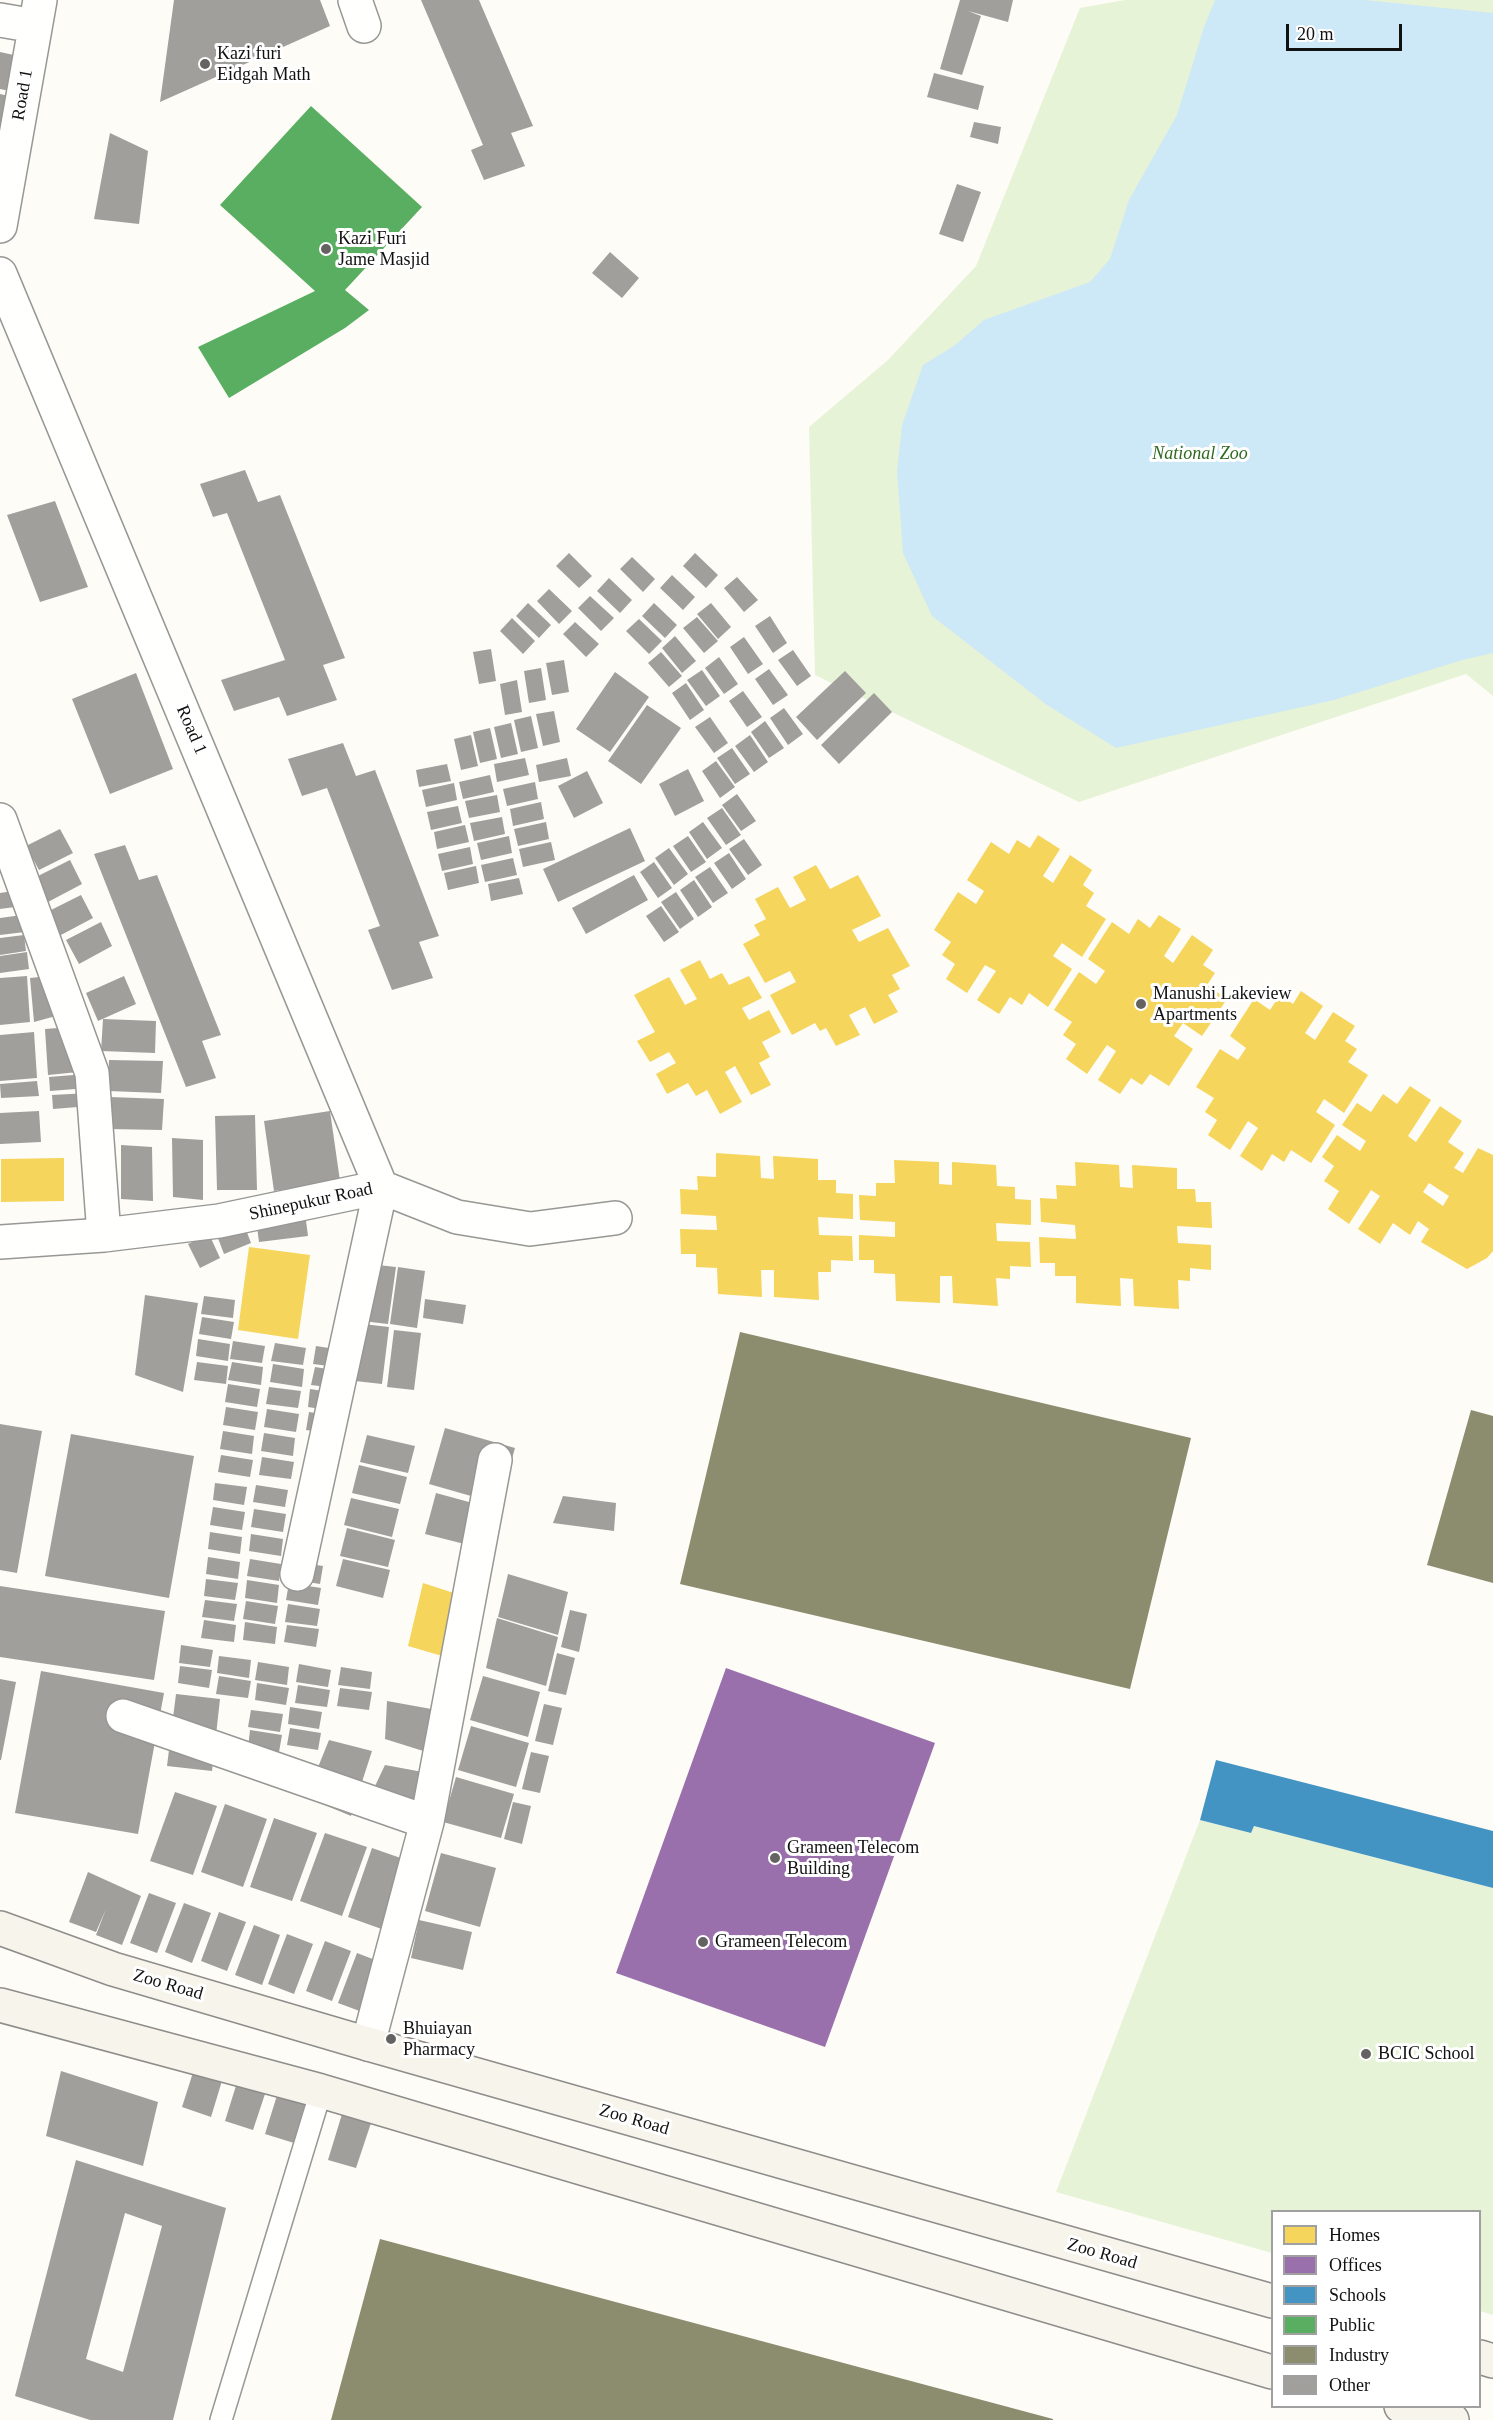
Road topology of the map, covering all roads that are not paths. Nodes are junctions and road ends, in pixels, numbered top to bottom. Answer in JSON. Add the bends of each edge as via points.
{"nodes":[{"id":1,"x":38,"y":13,"type":"edge"},
{"id":2,"x":0,"y":20,"type":"edge"},
{"id":3,"x":0,"y":226,"type":"edge"},
{"id":4,"x":0,"y":274,"type":"edge"},
{"id":5,"x":0,"y":820,"type":"edge"},
{"id":6,"x":381,"y":1187,"type":"junction"},
{"id":7,"x":615,"y":1218,"type":"dead end"},
{"id":8,"x":104,"y":1235,"type":"junction"},
{"id":9,"x":0,"y":1242,"type":"edge"},
{"id":10,"x":495,"y":1460,"type":"dead end"},
{"id":11,"x":297,"y":1574,"type":"dead end"},
{"id":12,"x":123,"y":1716,"type":"dead end"},
{"id":13,"x":427,"y":1822,"type":"junction"},
{"id":14,"x":0,"y":1928,"type":"edge"},
{"id":15,"x":0,"y":2005,"type":"edge"},
{"id":16,"x":368,"y":2044,"type":"junction"},
{"id":17,"x":321,"y":2091,"type":"junction"},
{"id":18,"x":1271,"y":2301,"type":"edge"},
{"id":19,"x":1271,"y":2372,"type":"edge"},
{"id":20,"x":1408,"y":2408,"type":"edge"},
{"id":21,"x":220,"y":2420,"type":"edge"},
{"id":22,"x":1452,"y":2420,"type":"edge"}],
"edges":[{"from":1,"to":2,"type":"street"},
{"from":1,"to":3,"type":"street","name":"Road 1"},
{"from":4,"to":6,"type":"street","name":"Road 1"},
{"from":5,"to":8,"type":"street","via":[[92,1073]]},
{"from":6,"to":7,"type":"street","name":"Shinepukur Road","via":[[457,1217],[530,1230]]},
{"from":6,"to":8,"type":"street","name":"Shinepukur Road","via":[[219,1221]]},
{"from":6,"to":11,"type":"street"},
{"from":8,"to":9,"type":"street","name":"Shinepukur Road"},
{"from":10,"to":13,"type":"street"},
{"from":12,"to":13,"type":"street"},
{"from":13,"to":16,"type":"street"},
{"from":14,"to":16,"type":"main road","name":"Zoo Road","via":[[113,1969]]},
{"from":15,"to":17,"type":"main road"},
{"from":16,"to":18,"type":"main road","name":"Zoo Road"},
{"from":17,"to":19,"type":"main road"},
{"from":17,"to":21,"type":"lane"},
{"from":20,"to":22,"type":"main road"}]}
